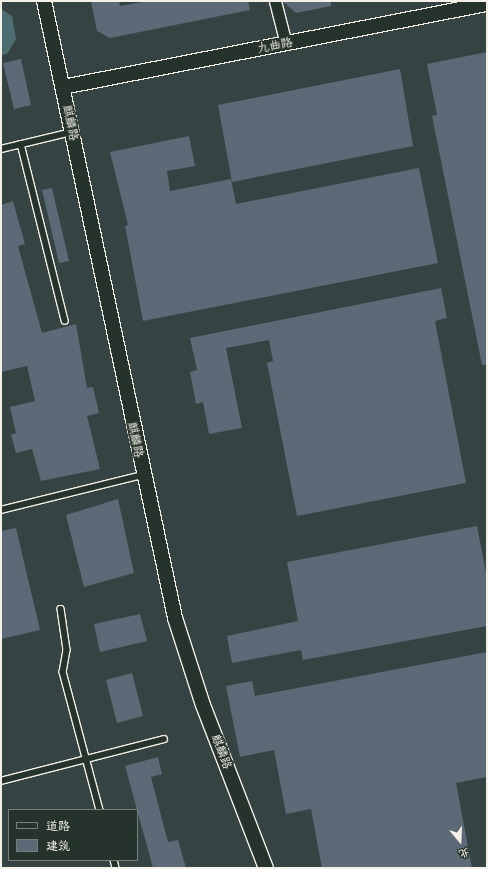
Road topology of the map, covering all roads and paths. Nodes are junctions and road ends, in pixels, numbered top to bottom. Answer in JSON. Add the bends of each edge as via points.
{"nodes":[{"id":1,"x":44,"y":1,"type":"edge"},
{"id":2,"x":275,"y":1,"type":"edge"},
{"id":3,"x":487,"y":4,"type":"edge"},
{"id":4,"x":286,"y":44,"type":"junction"},
{"id":5,"x":63,"y":87,"type":"junction"},
{"id":6,"x":72,"y":132,"type":"junction"},
{"id":7,"x":22,"y":144,"type":"junction"},
{"id":8,"x":1,"y":149,"type":"edge"},
{"id":9,"x":65,"y":321,"type":"dead end"},
{"id":10,"x":142,"y":475,"type":"junction"},
{"id":11,"x":1,"y":510,"type":"edge"},
{"id":12,"x":61,"y":609,"type":"dead end"},
{"id":13,"x":164,"y":739,"type":"dead end"},
{"id":14,"x":85,"y":759,"type":"junction"},
{"id":15,"x":1,"y":781,"type":"edge"},
{"id":16,"x":100,"y":809,"type":"edge"},
{"id":17,"x":266,"y":868,"type":"edge"}],
"edges":[{"from":1,"to":5,"type":"street","name":"麒麟路"},
{"from":2,"to":4,"type":"street"},
{"from":3,"to":4,"type":"street","name":"九曲路"},
{"from":4,"to":5,"type":"street","name":"九曲路"},
{"from":5,"to":6,"type":"street","name":"麒麟路"},
{"from":6,"to":7,"type":"lane"},
{"from":6,"to":10,"type":"street","name":"麒麟路"},
{"from":7,"to":8,"type":"lane"},
{"from":7,"to":9,"type":"lane"},
{"from":10,"to":11,"type":"lane"},
{"from":10,"to":17,"type":"street","name":"麒麟路","via":[[175,618],[198,691]]},
{"from":12,"to":14,"type":"lane","via":[[67,650],[63,672]]},
{"from":13,"to":14,"type":"lane"},
{"from":14,"to":15,"type":"lane"},
{"from":14,"to":16,"type":"lane"}]}
